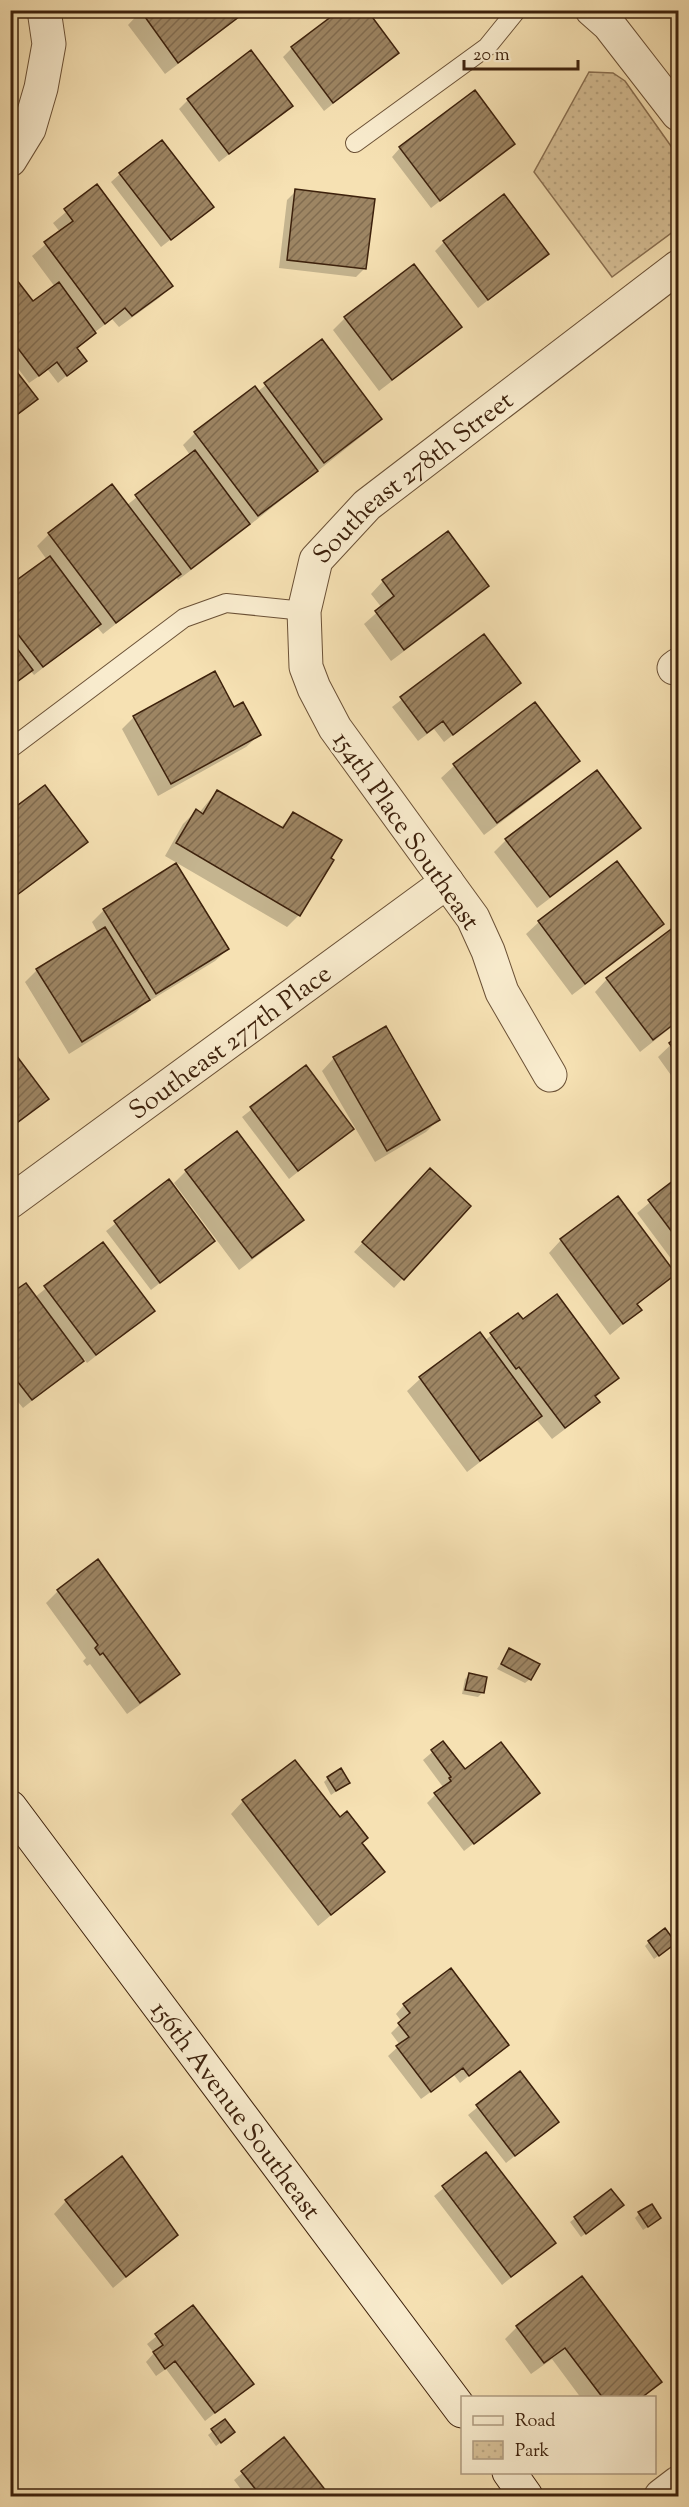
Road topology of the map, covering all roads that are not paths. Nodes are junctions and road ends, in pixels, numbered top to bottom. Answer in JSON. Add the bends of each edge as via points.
{"nodes":[{"id":1,"x":44,"y":10,"type":"edge"},
{"id":2,"x":517,"y":10,"type":"edge"},
{"id":3,"x":592,"y":10,"type":"edge"},
{"id":4,"x":678,"y":114,"type":"edge"},
{"id":5,"x":355,"y":143,"type":"dead end"},
{"id":6,"x":10,"y":160,"type":"edge"},
{"id":7,"x":678,"y":267,"type":"edge"},
{"id":8,"x":304,"y":610,"type":"junction"},
{"id":9,"x":10,"y":749,"type":"edge"},
{"id":10,"x":447,"y":882,"type":"junction"},
{"id":11,"x":550,"y":1075,"type":"dead end"},
{"id":12,"x":10,"y":1202,"type":"edge"},
{"id":13,"x":10,"y":1807,"type":"edge"},
{"id":14,"x":461,"y":2410,"type":"edge"},
{"id":15,"x":510,"y":2474,"type":"edge"},
{"id":16,"x":678,"y":2483,"type":"edge"},
{"id":17,"x":526,"y":2496,"type":"edge"},
{"id":18,"x":661,"y":2496,"type":"edge"}],
"edges":[{"from":1,"to":6,"type":"street","via":[[49,44],[41,88],[28,129]]},
{"from":2,"to":5,"type":"lane","via":[[487,47]]},
{"from":3,"to":4,"type":"street","via":[[609,25]]},
{"from":7,"to":8,"type":"street","name":"Southeast 278th Street","via":[[368,505],[316,560]]},
{"from":8,"to":9,"type":"lane","via":[[226,603],[184,618]]},
{"from":8,"to":10,"type":"street","name":"154th Place Southeast","via":[[306,667],[335,728]]},
{"from":10,"to":11,"type":"street","name":"154th Place Southeast","via":[[473,918],[502,992]]},
{"from":10,"to":12,"type":"street","name":"Southeast 277th Place"},
{"from":13,"to":14,"type":"street","name":"156th Avenue Southeast"},
{"from":15,"to":17,"type":"street"},
{"from":16,"to":18,"type":"street"}]}
